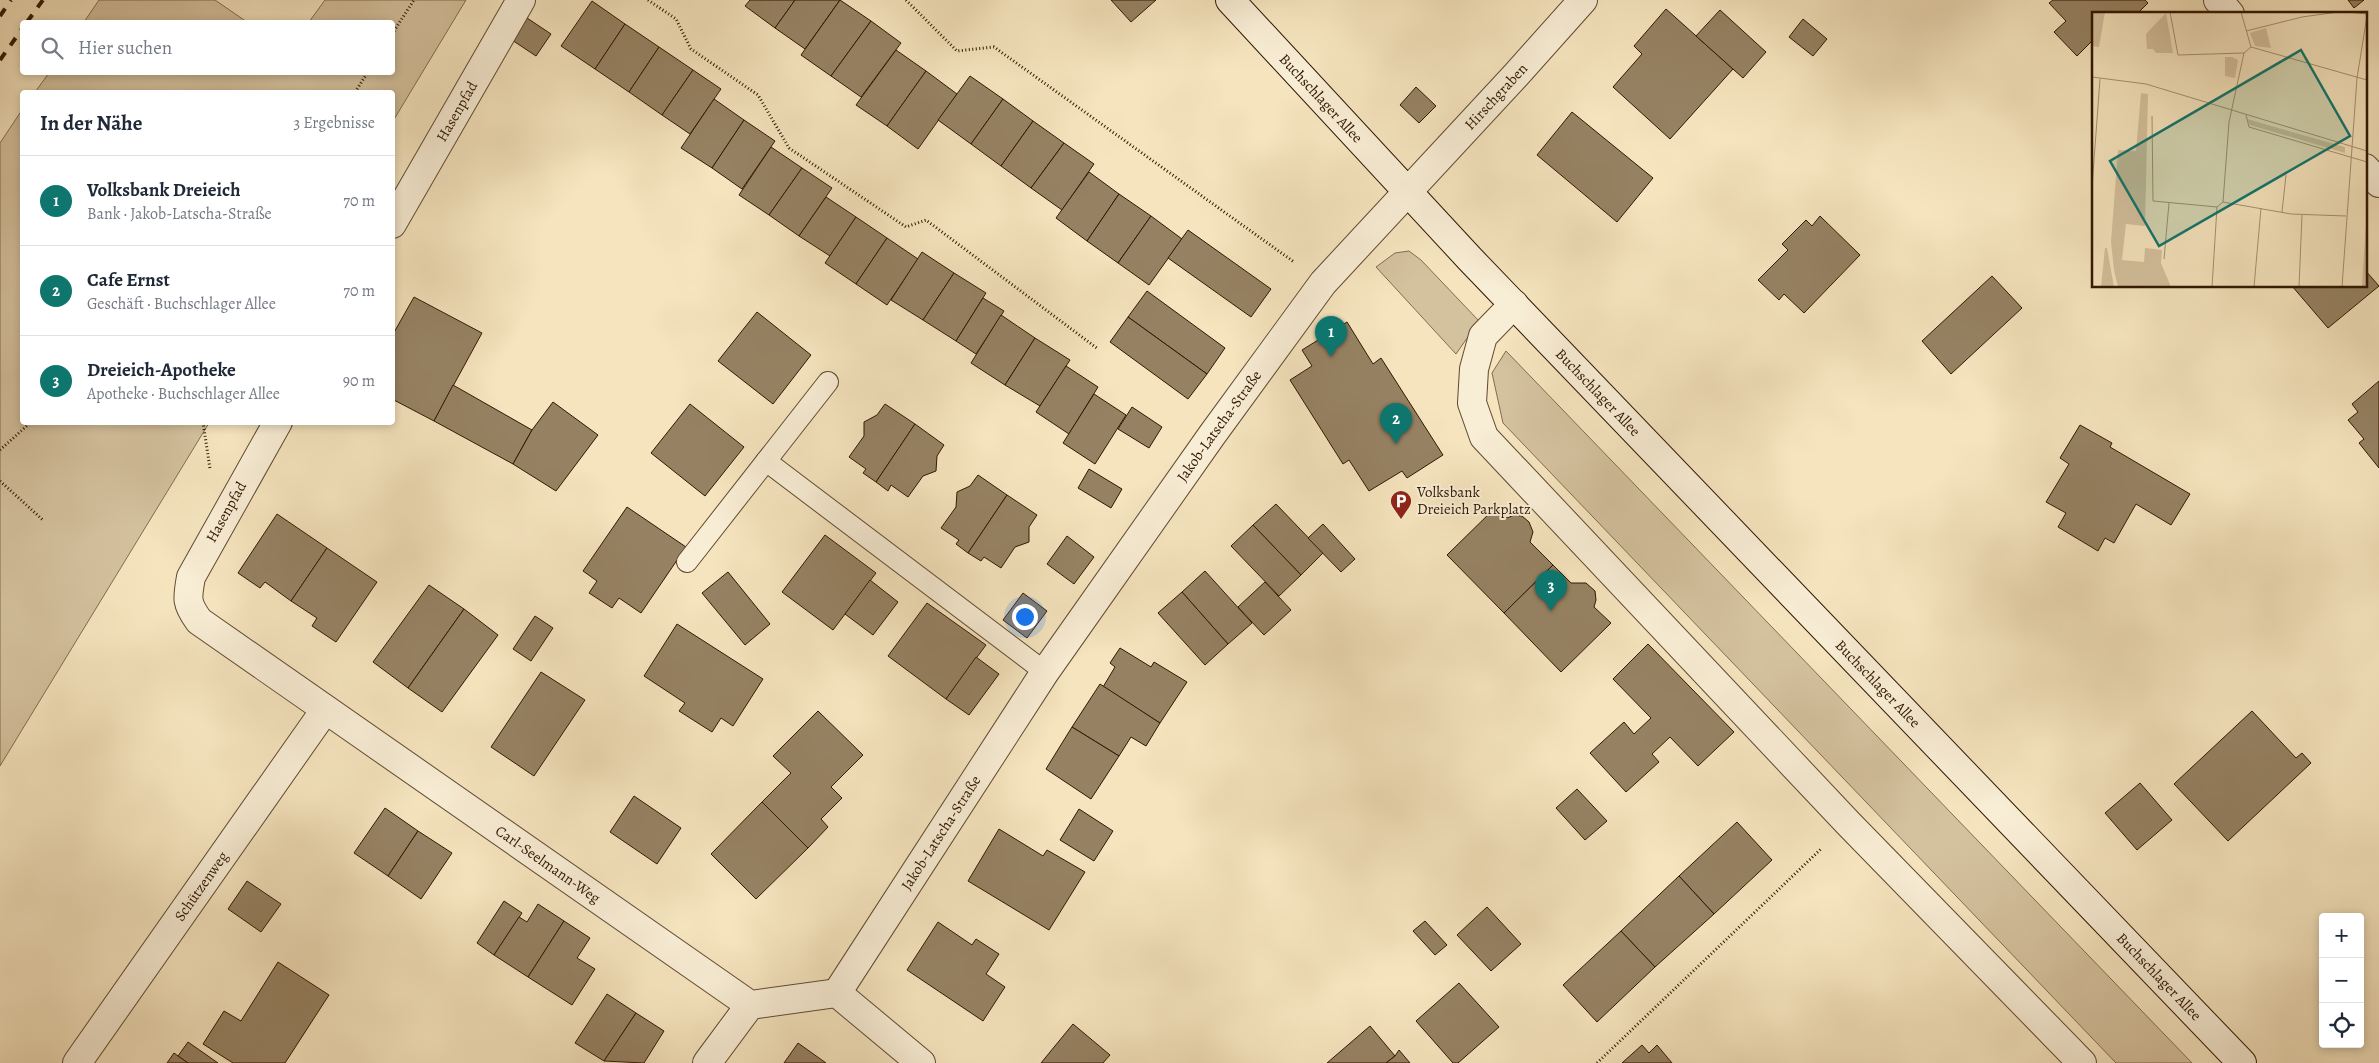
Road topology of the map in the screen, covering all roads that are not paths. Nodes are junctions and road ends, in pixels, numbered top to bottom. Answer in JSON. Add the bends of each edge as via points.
{"nodes":[{"id":1,"x":521,"y":0,"type":"edge"},
{"id":2,"x":1230,"y":0,"type":"edge"},
{"id":3,"x":1582,"y":0,"type":"edge"},
{"id":4,"x":2218,"y":0,"type":"edge"},
{"id":5,"x":2228,"y":12,"type":"edge"},
{"id":6,"x":2366,"y":169,"type":"edge"},
{"id":7,"x":2379,"y":182,"type":"edge"},
{"id":8,"x":1407,"y":192,"type":"junction"},
{"id":9,"x":395,"y":219,"type":"edge"},
{"id":10,"x":1514,"y":304,"type":"junction"},
{"id":11,"x":828,"y":382,"type":"dead end"},
{"id":12,"x":276,"y":425,"type":"edge"},
{"id":13,"x":766,"y":461,"type":"junction"},
{"id":14,"x":687,"y":562,"type":"dead end"},
{"id":15,"x":189,"y":607,"type":"joint"},
{"id":16,"x":1045,"y":672,"type":"junction"},
{"id":17,"x":325,"y":710,"type":"junction"},
{"id":18,"x":837,"y":993,"type":"junction"},
{"id":19,"x":750,"y":1005,"type":"junction"},
{"id":20,"x":78,"y":1063,"type":"edge"},
{"id":21,"x":707,"y":1063,"type":"edge"},
{"id":22,"x":921,"y":1063,"type":"edge"},
{"id":23,"x":2082,"y":1063,"type":"edge"},
{"id":24,"x":2242,"y":1063,"type":"edge"}],
"edges":[{"from":1,"to":9,"type":"street","name":"Hasenpfad"},
{"from":2,"to":8,"type":"street","name":"Buchschlager Allee"},
{"from":3,"to":8,"type":"street","name":"Hirschgraben"},
{"from":4,"to":5,"type":"street"},
{"from":6,"to":7,"type":"street"},
{"from":8,"to":10,"type":"street","name":"Buchschlager Allee"},
{"from":8,"to":16,"type":"street","name":"Jakob-Latscha-Straße","via":[[1323,283]]},
{"from":10,"to":23,"type":"street","via":[[1483,336],[1474,369],[1472,403],[1484,438],[1848,823]]},
{"from":10,"to":24,"type":"street","name":"Buchschlager Allee"},
{"from":11,"to":13,"type":"lane"},
{"from":12,"to":15,"type":"street","name":"Hasenpfad","via":[[191,577]]},
{"from":13,"to":14,"type":"lane"},
{"from":13,"to":16,"type":"lane"},
{"from":15,"to":17,"type":"street","name":"Carl-Seelmann-Weg","via":[[199,621]]},
{"from":16,"to":18,"type":"street","name":"Jakob-Latscha-Straße"},
{"from":17,"to":19,"type":"street","name":"Carl-Seelmann-Weg"},
{"from":17,"to":20,"type":"street","name":"Schützenweg"},
{"from":18,"to":19,"type":"street"},
{"from":18,"to":22,"type":"street"},
{"from":19,"to":21,"type":"street"}]}
